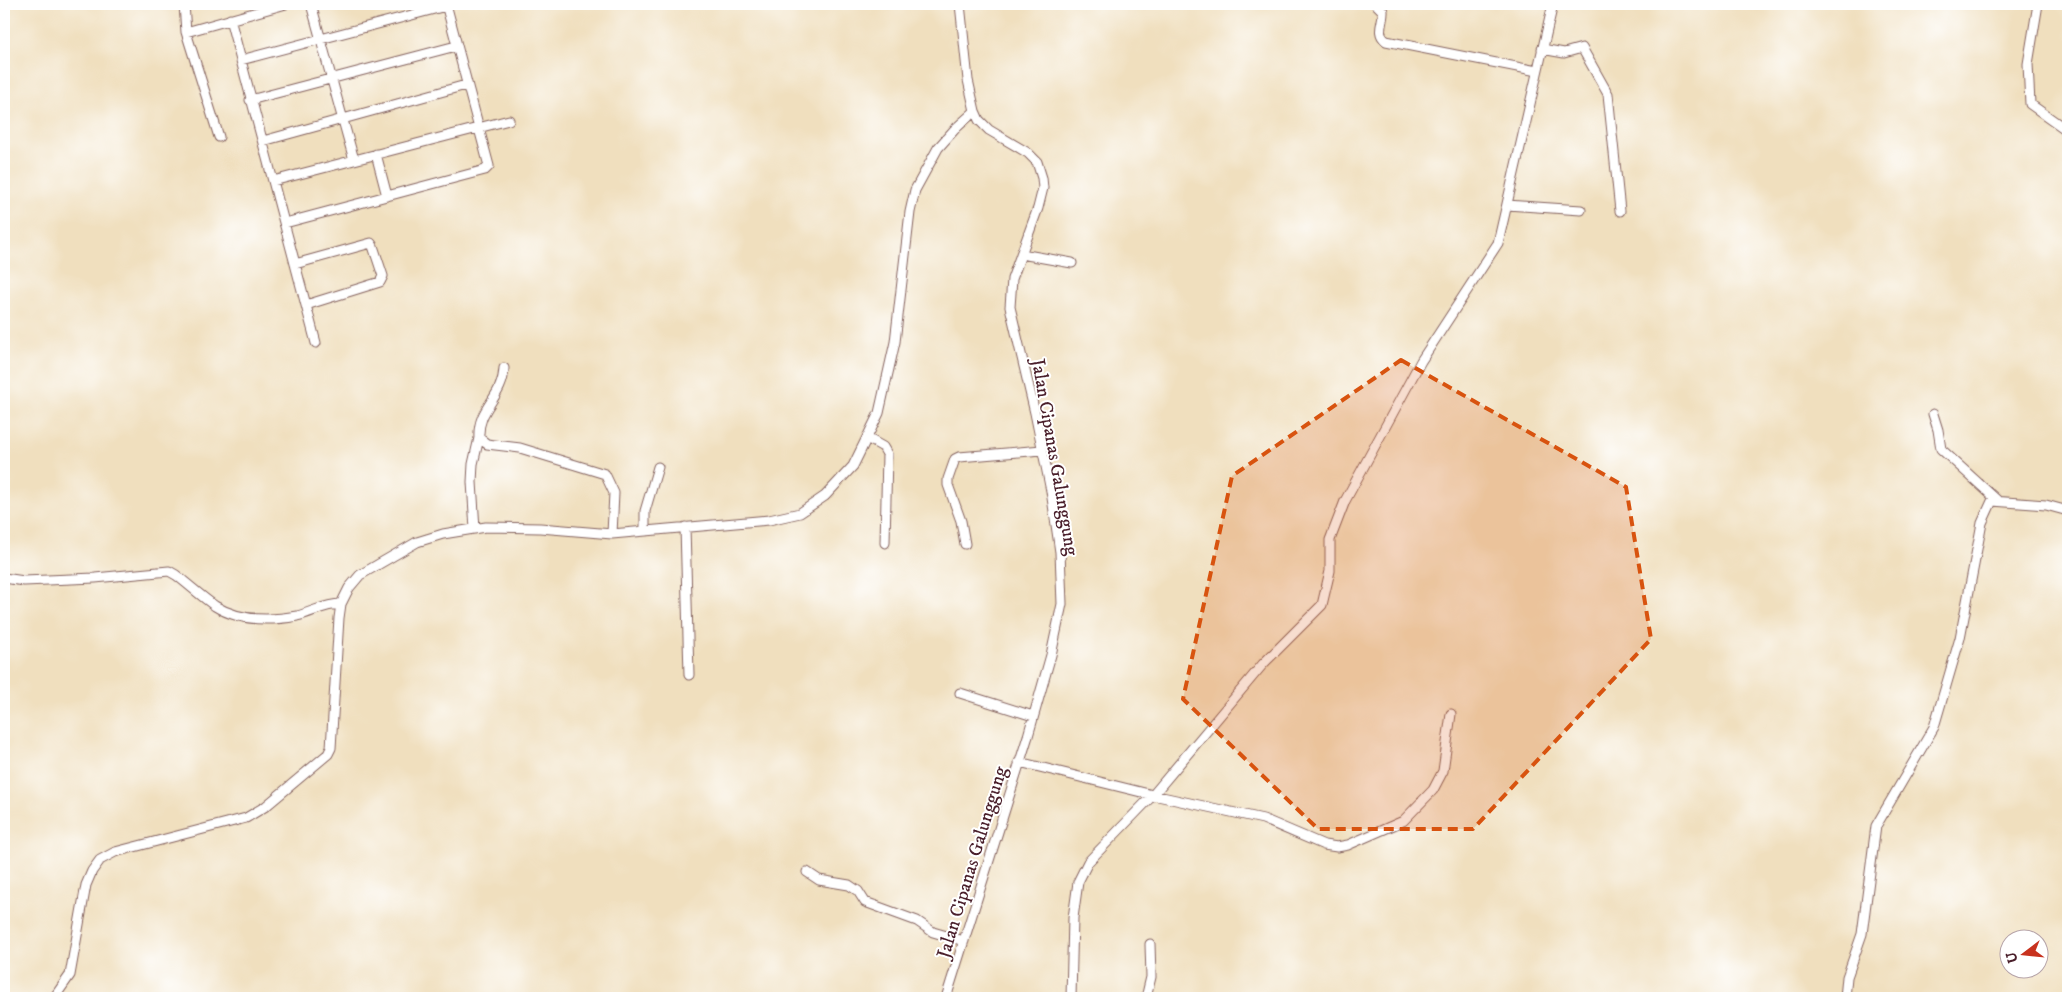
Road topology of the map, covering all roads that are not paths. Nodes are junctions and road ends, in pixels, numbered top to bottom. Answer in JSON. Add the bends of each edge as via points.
{"nodes":[{"id":1,"x":184,"y":4,"type":"edge"},
{"id":2,"x":286,"y":4,"type":"edge"},
{"id":3,"x":311,"y":4,"type":"edge"},
{"id":4,"x":960,"y":4,"type":"edge"},
{"id":5,"x":1376,"y":4,"type":"edge"},
{"id":6,"x":1553,"y":4,"type":"edge"},
{"id":7,"x":2038,"y":4,"type":"edge"},
{"id":8,"x":446,"y":5,"type":"edge"},
{"id":9,"x":230,"y":19,"type":"junction"},
{"id":10,"x":186,"y":32,"type":"junction"},
{"id":11,"x":320,"y":39,"type":"junction"},
{"id":12,"x":456,"y":46,"type":"junction"},
{"id":13,"x":1542,"y":49,"type":"junction"},
{"id":14,"x":241,"y":60,"type":"junction"},
{"id":15,"x":1537,"y":71,"type":"junction"},
{"id":16,"x":331,"y":78,"type":"junction"},
{"id":17,"x":466,"y":85,"type":"junction"},
{"id":18,"x":250,"y":100,"type":"junction"},
{"id":19,"x":975,"y":111,"type":"junction"},
{"id":20,"x":342,"y":120,"type":"junction"},
{"id":21,"x":509,"y":120,"type":"dead end"},
{"id":22,"x":479,"y":128,"type":"junction"},
{"id":23,"x":2068,"y":131,"type":"edge"},
{"id":24,"x":219,"y":137,"type":"dead end"},
{"id":25,"x":263,"y":142,"type":"junction"},
{"id":26,"x":376,"y":154,"type":"junction"},
{"id":27,"x":354,"y":160,"type":"junction"},
{"id":28,"x":273,"y":181,"type":"junction"},
{"id":29,"x":387,"y":196,"type":"junction"},
{"id":30,"x":1507,"y":205,"type":"junction"},
{"id":31,"x":1581,"y":210,"type":"dead end"},
{"id":32,"x":1620,"y":211,"type":"dead end"},
{"id":33,"x":285,"y":223,"type":"junction"},
{"id":34,"x":1021,"y":254,"type":"junction"},
{"id":35,"x":1072,"y":263,"type":"dead end"},
{"id":36,"x":296,"y":264,"type":"junction"},
{"id":37,"x":306,"y":305,"type":"junction"},
{"id":38,"x":316,"y":343,"type":"dead end"},
{"id":39,"x":504,"y":368,"type":"dead end"},
{"id":40,"x":1933,"y":414,"type":"dead end"},
{"id":41,"x":479,"y":438,"type":"junction"},
{"id":42,"x":867,"y":438,"type":"junction"},
{"id":43,"x":1037,"y":450,"type":"junction"},
{"id":44,"x":658,"y":467,"type":"dead end"},
{"id":45,"x":1998,"y":501,"type":"junction"},
{"id":46,"x":2068,"y":511,"type":"edge"},
{"id":47,"x":685,"y":527,"type":"junction"},
{"id":48,"x":475,"y":529,"type":"junction"},
{"id":49,"x":646,"y":530,"type":"junction"},
{"id":50,"x":612,"y":534,"type":"junction"},
{"id":51,"x":885,"y":543,"type":"dead end"},
{"id":52,"x":964,"y":544,"type":"dead end"},
{"id":53,"x":4,"y":578,"type":"edge"},
{"id":54,"x":341,"y":604,"type":"junction"},
{"id":55,"x":689,"y":675,"type":"dead end"},
{"id":56,"x":960,"y":693,"type":"dead end"},
{"id":57,"x":1450,"y":714,"type":"dead end"},
{"id":58,"x":1033,"y":716,"type":"junction"},
{"id":59,"x":1019,"y":762,"type":"junction"},
{"id":60,"x":1153,"y":795,"type":"junction"},
{"id":61,"x":807,"y":872,"type":"dead end"},
{"id":62,"x":964,"y":941,"type":"junction"},
{"id":63,"x":1150,"y":944,"type":"dead end"},
{"id":64,"x":54,"y":998,"type":"edge"},
{"id":65,"x":946,"y":998,"type":"edge"},
{"id":66,"x":1071,"y":998,"type":"edge"},
{"id":67,"x":1146,"y":998,"type":"edge"},
{"id":68,"x":1845,"y":998,"type":"edge"}],
"edges":[{"from":1,"to":10,"type":"street"},
{"from":2,"to":9,"type":"street"},
{"from":3,"to":11,"type":"street"},
{"from":4,"to":19,"type":"street","name":"Jalan Cipanas Galunggung","via":[[968,80]]},
{"from":5,"to":15,"type":"street","via":[[1383,11],[1380,30],[1386,41]]},
{"from":6,"to":13,"type":"street"},
{"from":7,"to":23,"type":"street","via":[[2028,64],[2030,104]]},
{"from":8,"to":11,"type":"street"},
{"from":8,"to":12,"type":"street"},
{"from":9,"to":10,"type":"street"},
{"from":9,"to":14,"type":"street"},
{"from":10,"to":24,"type":"street"},
{"from":11,"to":14,"type":"street"},
{"from":11,"to":16,"type":"street"},
{"from":12,"to":16,"type":"street"},
{"from":12,"to":17,"type":"street"},
{"from":13,"to":15,"type":"street"},
{"from":13,"to":32,"type":"street","via":[[1564,53],[1582,48],[1605,88],[1610,104]]},
{"from":14,"to":18,"type":"street"},
{"from":15,"to":30,"type":"street"},
{"from":16,"to":18,"type":"street"},
{"from":16,"to":20,"type":"street"},
{"from":17,"to":20,"type":"street"},
{"from":17,"to":22,"type":"street"},
{"from":18,"to":25,"type":"street"},
{"from":19,"to":34,"type":"street","name":"Jalan Cipanas Galunggung","via":[[988,130],[1028,153],[1037,162],[1043,188]]},
{"from":19,"to":42,"type":"street","via":[[938,148],[915,190],[895,342],[879,413]]},
{"from":20,"to":25,"type":"street"},
{"from":20,"to":27,"type":"street"},
{"from":21,"to":22,"type":"street"},
{"from":22,"to":26,"type":"street"},
{"from":22,"to":29,"type":"street","via":[[489,163],[487,168]]},
{"from":25,"to":28,"type":"street"},
{"from":26,"to":27,"type":"street"},
{"from":26,"to":29,"type":"street"},
{"from":27,"to":28,"type":"street"},
{"from":28,"to":33,"type":"street"},
{"from":29,"to":33,"type":"street"},
{"from":30,"to":31,"type":"street"},
{"from":30,"to":60,"type":"street","via":[[1498,243],[1422,361],[1345,501],[1330,540],[1330,571],[1322,605],[1262,664]]},
{"from":33,"to":36,"type":"street"},
{"from":34,"to":35,"type":"street"},
{"from":34,"to":43,"type":"street","name":"Jalan Cipanas Galunggung","via":[[1012,279],[1010,307]]},
{"from":36,"to":37,"type":"street"},
{"from":36,"to":37,"type":"street","via":[[371,243],[383,276],[380,282]]},
{"from":37,"to":38,"type":"street"},
{"from":39,"to":41,"type":"street","via":[[502,385],[478,424]]},
{"from":40,"to":45,"type":"street","via":[[1941,449]]},
{"from":41,"to":48,"type":"street","via":[[472,464]]},
{"from":41,"to":50,"type":"street","via":[[487,444],[520,448],[604,474],[614,493]]},
{"from":42,"to":47,"type":"street","via":[[853,466],[825,496],[800,514]]},
{"from":42,"to":51,"type":"street","via":[[883,447],[887,454]]},
{"from":43,"to":52,"type":"street","via":[[955,459],[948,482],[961,521]]},
{"from":43,"to":58,"type":"street","name":"Jalan Cipanas Galunggung","via":[[1060,552],[1062,604]]},
{"from":44,"to":49,"type":"street","via":[[645,511]]},
{"from":45,"to":46,"type":"street","via":[[2046,505]]},
{"from":45,"to":68,"type":"street","via":[[1992,501],[1982,523],[1960,638],[1934,727],[1876,826],[1862,934],[1847,977]]},
{"from":47,"to":49,"type":"street"},
{"from":47,"to":55,"type":"street"},
{"from":48,"to":50,"type":"street","via":[[540,528]]},
{"from":48,"to":54,"type":"street","via":[[417,542],[360,575]]},
{"from":49,"to":50,"type":"street"},
{"from":53,"to":54,"type":"street","via":[[24,581],[95,578],[169,571],[228,612],[269,620]]},
{"from":54,"to":64,"type":"street","via":[[328,754],[266,806],[246,818],[115,852],[100,860],[86,885],[70,975]]},
{"from":56,"to":58,"type":"street"},
{"from":57,"to":60,"type":"street","via":[[1442,771],[1434,790],[1403,821],[1343,846],[1324,845],[1263,819]]},
{"from":58,"to":59,"type":"street","name":"Jalan Cipanas Galunggung"},
{"from":59,"to":60,"type":"street"},
{"from":59,"to":62,"type":"street","name":"Jalan Cipanas Galunggung"},
{"from":60,"to":66,"type":"street","via":[[1088,862],[1078,882],[1073,918]]},
{"from":61,"to":62,"type":"street","via":[[819,880],[849,885],[858,890],[865,902],[917,921],[933,932]]},
{"from":62,"to":65,"type":"street","name":"Jalan Cipanas Galunggung"},
{"from":63,"to":67,"type":"street","via":[[1151,977]]}]}
